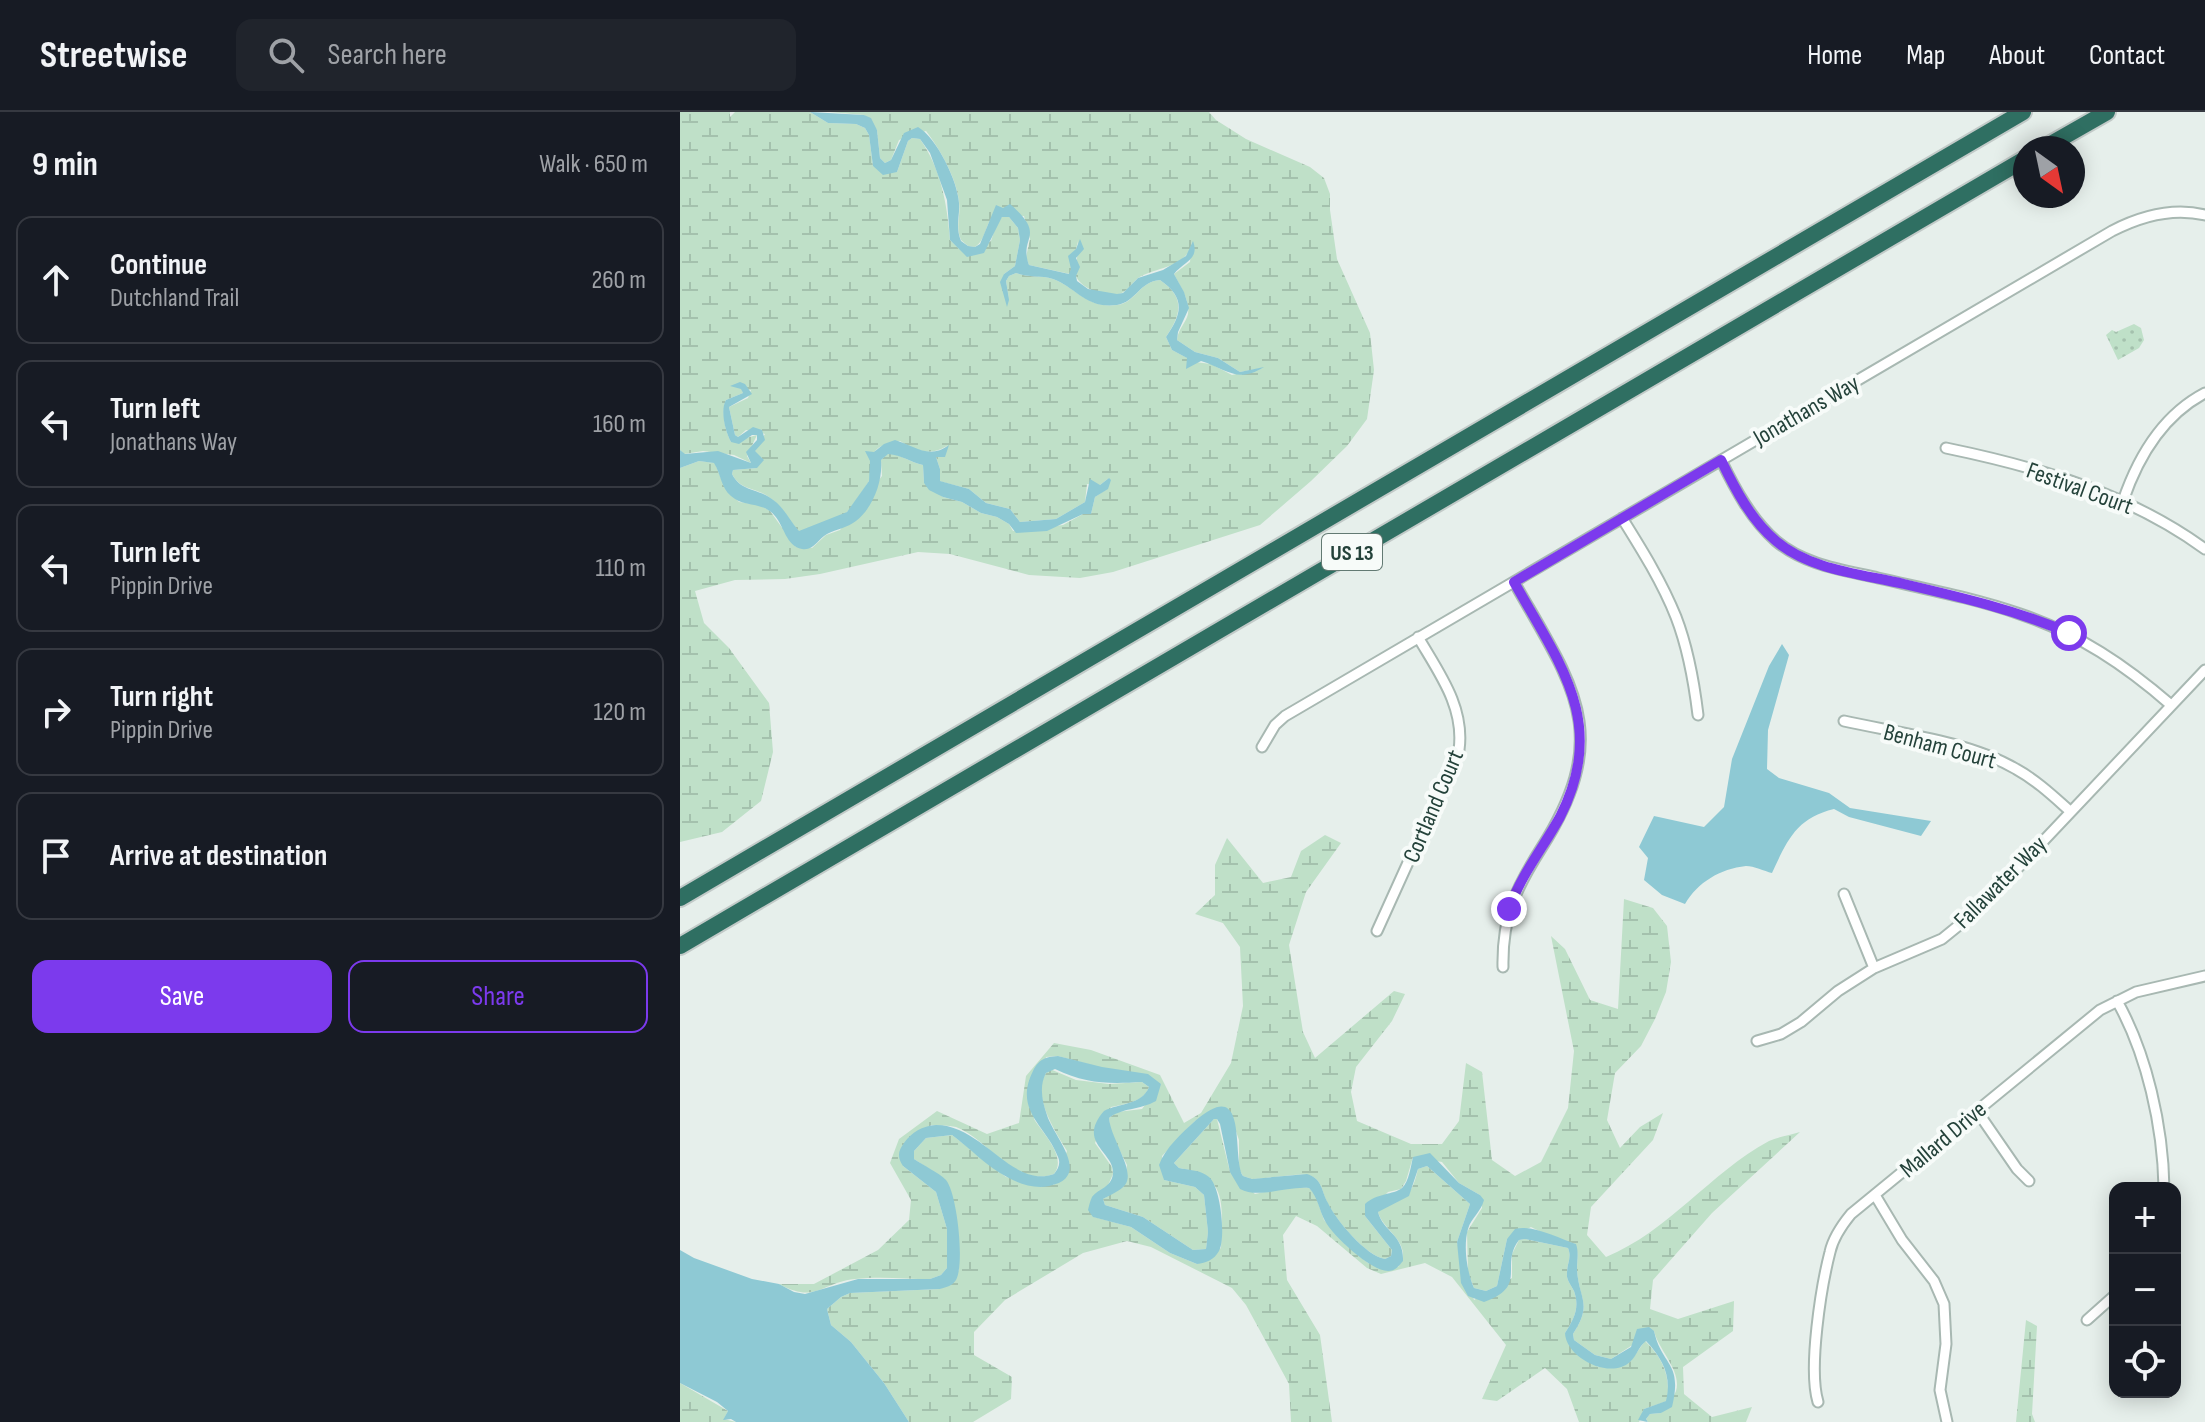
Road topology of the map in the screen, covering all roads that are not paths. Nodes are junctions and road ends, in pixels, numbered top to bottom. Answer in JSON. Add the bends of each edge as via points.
{"nodes":[{"id":1,"x":2023,"y":112,"type":"edge"},
{"id":2,"x":2107,"y":112,"type":"edge"},
{"id":3,"x":2065,"y":136,"type":"edge"},
{"id":4,"x":2013,"y":166,"type":"edge"},
{"id":5,"x":2205,"y":215,"type":"edge"},
{"id":6,"x":2205,"y":393,"type":"edge"},
{"id":7,"x":1946,"y":448,"type":"dead end"},
{"id":8,"x":1721,"y":460,"type":"junction"},
{"id":9,"x":2123,"y":501,"type":"junction"},
{"id":10,"x":1622,"y":518,"type":"junction"},
{"id":11,"x":2205,"y":549,"type":"edge"},
{"id":12,"x":1514,"y":582,"type":"junction"},
{"id":13,"x":1418,"y":637,"type":"junction"},
{"id":14,"x":2205,"y":670,"type":"edge"},
{"id":15,"x":2171,"y":705,"type":"junction"},
{"id":16,"x":1698,"y":715,"type":"dead end"},
{"id":17,"x":1844,"y":721,"type":"dead end"},
{"id":18,"x":1262,"y":747,"type":"dead end"},
{"id":19,"x":2070,"y":811,"type":"junction"},
{"id":20,"x":1844,"y":894,"type":"dead end"},
{"id":21,"x":680,"y":898,"type":"edge"},
{"id":22,"x":1377,"y":931,"type":"dead end"},
{"id":23,"x":680,"y":946,"type":"edge"},
{"id":24,"x":1503,"y":967,"type":"dead end"},
{"id":25,"x":1874,"y":968,"type":"junction"},
{"id":26,"x":2205,"y":976,"type":"edge"},
{"id":27,"x":2117,"y":1001,"type":"junction"},
{"id":28,"x":1757,"y":1041,"type":"dead end"},
{"id":29,"x":1977,"y":1111,"type":"junction"},
{"id":30,"x":2029,"y":1181,"type":"dead end"},
{"id":31,"x":2164,"y":1182,"type":"edge"},
{"id":32,"x":1875,"y":1195,"type":"junction"},
{"id":33,"x":2109,"y":1300,"type":"edge"},
{"id":34,"x":2087,"y":1320,"type":"dead end"},
{"id":35,"x":1818,"y":1402,"type":"dead end"},
{"id":36,"x":1947,"y":1422,"type":"edge"}],
"edges":[{"from":1,"to":21,"type":"highway","number":"US 13"},
{"from":2,"to":3,"type":"highway"},
{"from":4,"to":23,"type":"highway","number":"US 13"},
{"from":5,"to":8,"type":"street","name":"Jonathans Way","via":[[2170,212],[2125,224]]},
{"from":6,"to":9,"type":"street","via":[[2178,411],[2149,444]]},
{"from":7,"to":9,"type":"street","name":"Festival Court","via":[[2047,473]]},
{"from":8,"to":10,"type":"street","name":"Jonathans Way"},
{"from":8,"to":15,"type":"street","via":[[1765,531],[1791,552],[1821,565],[1980,602],[2049,624],[2115,659]]},
{"from":9,"to":11,"type":"street","name":"Festival Court"},
{"from":10,"to":12,"type":"street","name":"Jonathans Way"},
{"from":10,"to":16,"type":"street","via":[[1677,620]]},
{"from":12,"to":13,"type":"street","name":"Jonathans Way"},
{"from":12,"to":24,"type":"street","via":[[1574,696],[1582,735],[1573,789],[1509,909]]},
{"from":13,"to":18,"type":"street","name":"Jonathans Way","via":[[1285,716]]},
{"from":13,"to":22,"type":"street","name":"Cortland Court","via":[[1458,709],[1459,750]]},
{"from":14,"to":15,"type":"street","name":"Fallawater Way"},
{"from":15,"to":19,"type":"street","name":"Fallawater Way"},
{"from":17,"to":19,"type":"street","name":"Benham Court","via":[[1986,755],[2025,775]]},
{"from":19,"to":25,"type":"street","name":"Fallawater Way","via":[[1979,909],[1942,939]]},
{"from":20,"to":25,"type":"street"},
{"from":25,"to":28,"type":"street","name":"Fallawater Way","via":[[1801,1022]]},
{"from":26,"to":27,"type":"street","name":"Mallard Drive"},
{"from":27,"to":29,"type":"street","name":"Mallard Drive"},
{"from":27,"to":31,"type":"street","via":[[2145,1067]]},
{"from":29,"to":30,"type":"street"},
{"from":29,"to":32,"type":"street","name":"Mallard Drive"},
{"from":32,"to":35,"type":"street","name":"Mallard Drive","via":[[1851,1214],[1830,1251],[1814,1364]]},
{"from":32,"to":36,"type":"street","via":[[1944,1304],[1940,1390]]},
{"from":33,"to":34,"type":"street"}]}
